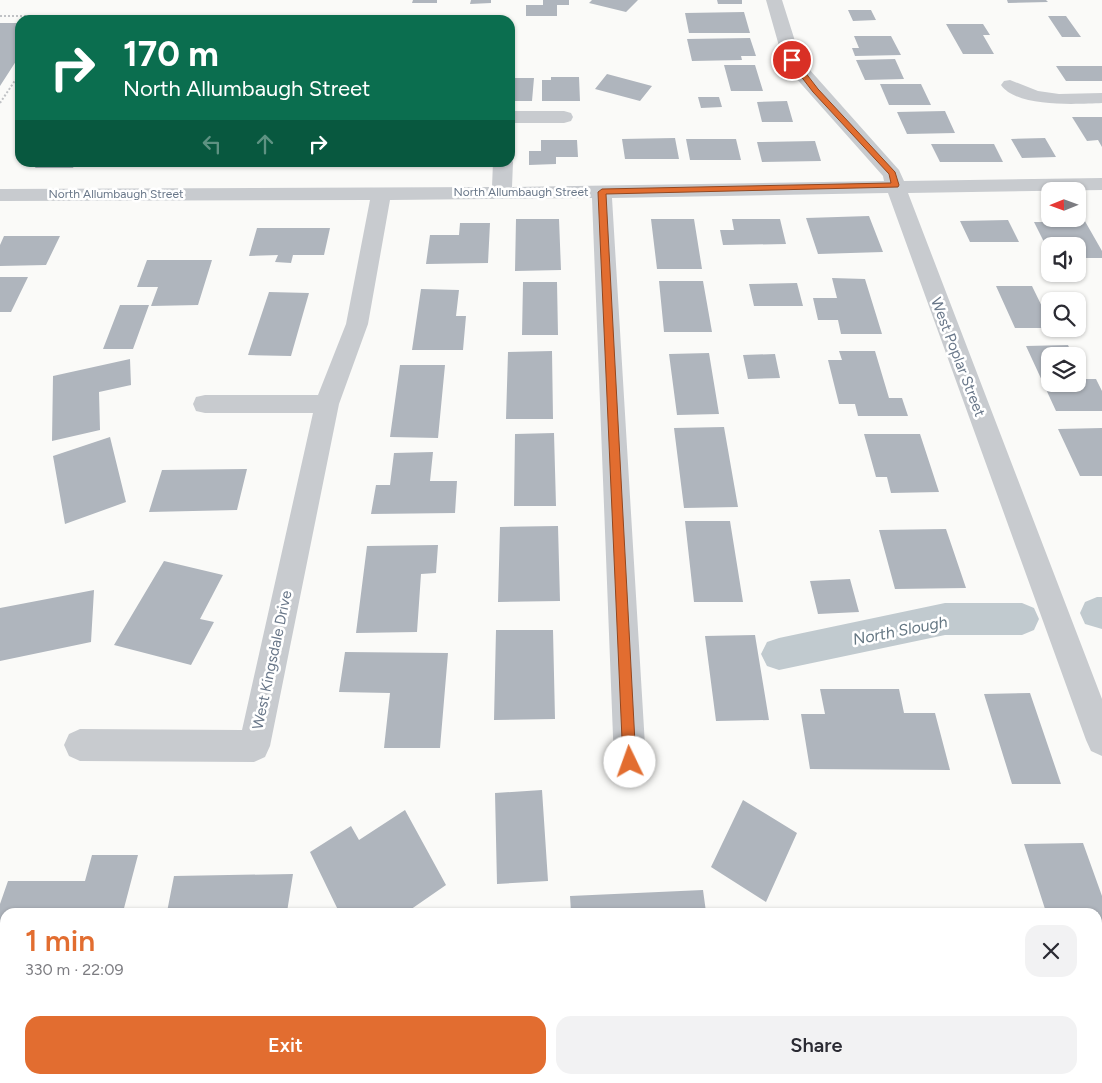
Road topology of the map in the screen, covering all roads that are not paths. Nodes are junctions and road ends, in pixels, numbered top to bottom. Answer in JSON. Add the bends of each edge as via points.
{"nodes":[{"id":1,"x":774,"y":0,"type":"edge"},
{"id":2,"x":1010,"y":86,"type":"dead end"},
{"id":3,"x":1102,"y":98,"type":"edge"},
{"id":4,"x":564,"y":116,"type":"dead end"},
{"id":5,"x":515,"y":117,"type":"edge"},
{"id":6,"x":503,"y":167,"type":"edge"},
{"id":7,"x":1102,"y":184,"type":"edge"},
{"id":8,"x":895,"y":185,"type":"junction"},
{"id":9,"x":602,"y":192,"type":"junction"},
{"id":10,"x":381,"y":193,"type":"junction"},
{"id":11,"x":502,"y":193,"type":"junction"},
{"id":12,"x":0,"y":195,"type":"edge"},
{"id":13,"x":205,"y":404,"type":"dead end"},
{"id":14,"x":327,"y":404,"type":"junction"},
{"id":15,"x":1102,"y":740,"type":"edge"},
{"id":16,"x":80,"y":745,"type":"dead end"},
{"id":17,"x":630,"y":762,"type":"dead end"}],
"edges":[{"from":1,"to":8,"type":"street","name":"West Poplar Street","via":[[792,60],[892,174]]},
{"from":2,"to":3,"type":"street","via":[[1034,96]]},
{"from":4,"to":5,"type":"street"},
{"from":6,"to":11,"type":"street"},
{"from":7,"to":8,"type":"street","name":"North Allumbaugh Street"},
{"from":8,"to":9,"type":"street","name":"North Allumbaugh Street"},
{"from":8,"to":15,"type":"street","name":"West Poplar Street"},
{"from":9,"to":11,"type":"street","name":"North Allumbaugh Street"},
{"from":9,"to":17,"type":"street"},
{"from":10,"to":11,"type":"street","name":"North Allumbaugh Street"},
{"from":10,"to":12,"type":"street","name":"North Allumbaugh Street"},
{"from":10,"to":14,"type":"street","name":"West Kingsdale Drive","via":[[356,324]]},
{"from":13,"to":14,"type":"street"},
{"from":14,"to":16,"type":"street","name":"West Kingsdale Drive","via":[[254,746]]}]}
